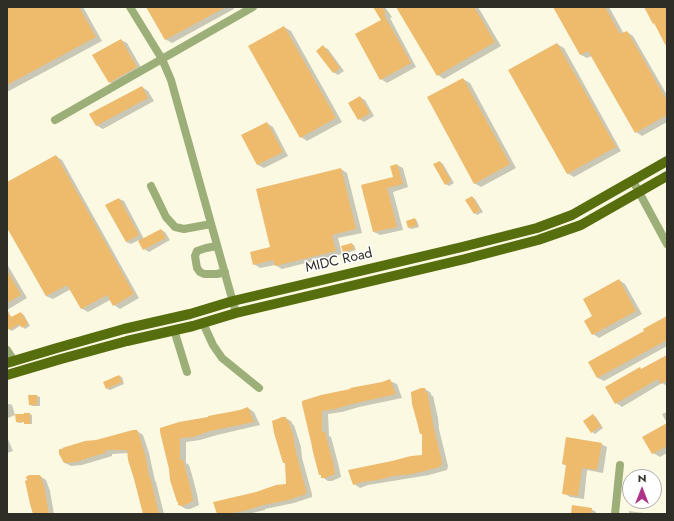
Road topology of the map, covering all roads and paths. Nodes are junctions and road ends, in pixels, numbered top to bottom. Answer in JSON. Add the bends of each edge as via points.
{"nodes":[{"id":1,"x":130,"y":7,"type":"edge"},
{"id":2,"x":252,"y":7,"type":"edge"},
{"id":3,"x":162,"y":59,"type":"junction"},
{"id":4,"x":56,"y":120,"type":"dead end"},
{"id":5,"x":667,"y":161,"type":"edge"},
{"id":6,"x":667,"y":176,"type":"edge"},
{"id":7,"x":633,"y":180,"type":"junction"},
{"id":8,"x":151,"y":186,"type":"dead end"},
{"id":9,"x":639,"y":192,"type":"junction"},
{"id":10,"x":211,"y":224,"type":"junction"},
{"id":11,"x":667,"y":244,"type":"edge"},
{"id":12,"x":217,"y":246,"type":"junction"},
{"id":13,"x":225,"y":272,"type":"junction"},
{"id":14,"x":233,"y":301,"type":"junction"},
{"id":15,"x":236,"y":313,"type":"junction"},
{"id":16,"x":203,"y":323,"type":"junction"},
{"id":17,"x":174,"y":330,"type":"junction"},
{"id":18,"x":7,"y":350,"type":"edge"},
{"id":19,"x":10,"y":362,"type":"edge"},
{"id":20,"x":187,"y":372,"type":"dead end"},
{"id":21,"x":7,"y":375,"type":"edge"},
{"id":22,"x":259,"y":388,"type":"dead end"},
{"id":23,"x":620,"y":465,"type":"dead end"},
{"id":24,"x":615,"y":514,"type":"edge"}],
"edges":[{"from":1,"to":3,"type":"street"},
{"from":2,"to":3,"type":"street"},
{"from":3,"to":4,"type":"street"},
{"from":3,"to":10,"type":"street","via":[[171,80]]},
{"from":5,"to":7,"type":"main road","name":"MIDC Road"},
{"from":6,"to":9,"type":"main road","name":"MIDC Road"},
{"from":7,"to":9,"type":"street"},
{"from":7,"to":14,"type":"main road","name":"MIDC Road","via":[[572,216],[537,228]]},
{"from":8,"to":10,"type":"street","via":[[166,217],[175,227],[184,229]]},
{"from":9,"to":11,"type":"street"},
{"from":9,"to":15,"type":"main road","name":"MIDC Road","via":[[581,225],[538,240]]},
{"from":10,"to":12,"type":"street"},
{"from":12,"to":13,"type":"street"},
{"from":12,"to":13,"type":"street","via":[[197,251],[197,268],[204,274]]},
{"from":13,"to":14,"type":"street"},
{"from":14,"to":15,"type":"street"},
{"from":14,"to":19,"type":"main road","name":"MIDC Road"},
{"from":15,"to":16,"type":"main road","name":"MIDC Road"},
{"from":16,"to":17,"type":"main road","name":"MIDC Road"},
{"from":16,"to":22,"type":"street","via":[[213,346],[222,358]]},
{"from":17,"to":20,"type":"street"},
{"from":17,"to":21,"type":"main road","name":"MIDC Road"},
{"from":18,"to":19,"type":"street"},
{"from":23,"to":24,"type":"street"}]}
